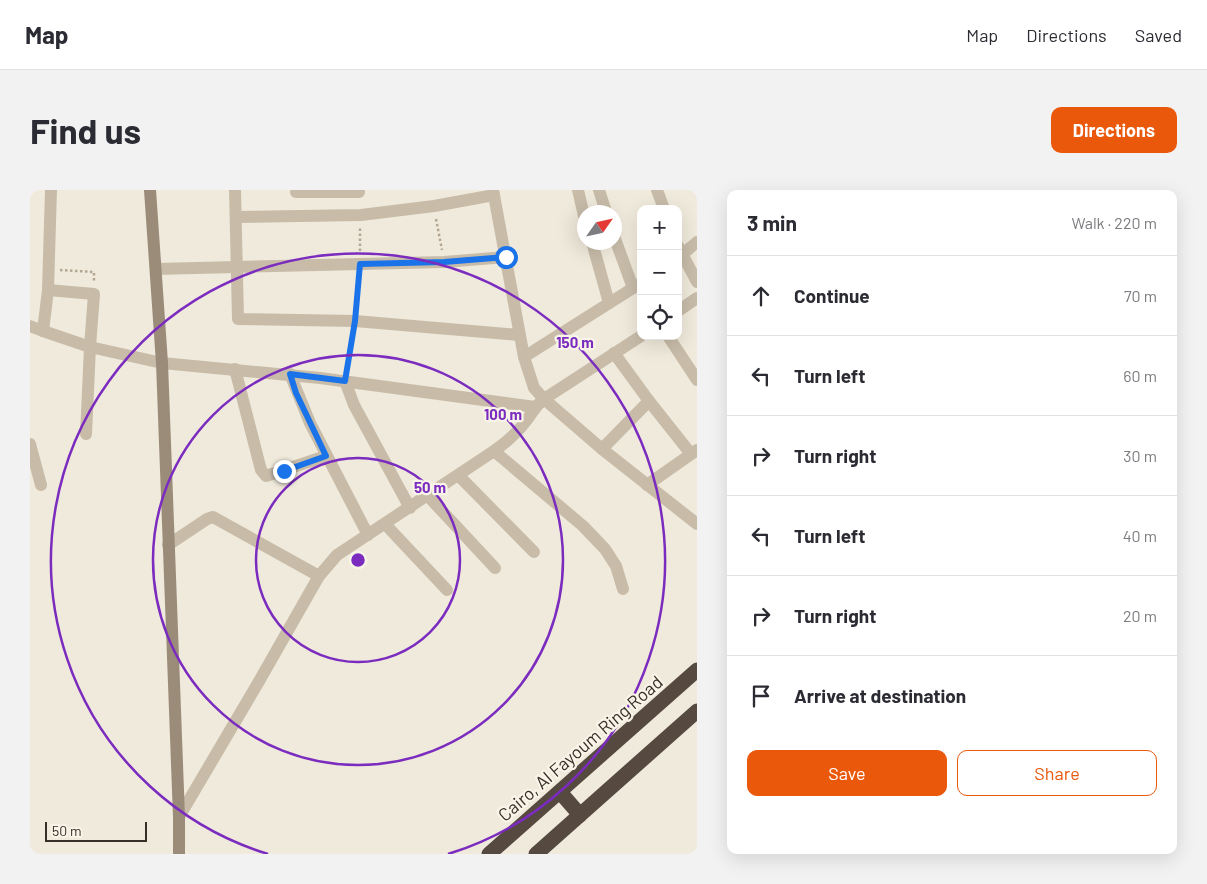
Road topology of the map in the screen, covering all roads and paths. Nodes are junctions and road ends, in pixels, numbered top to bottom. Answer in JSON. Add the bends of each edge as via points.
{"nodes":[{"id":1,"x":51,"y":190,"type":"edge"},
{"id":2,"x":150,"y":190,"type":"edge"},
{"id":3,"x":235,"y":190,"type":"edge"},
{"id":4,"x":578,"y":190,"type":"edge"},
{"id":5,"x":599,"y":190,"type":"edge"},
{"id":6,"x":657,"y":190,"type":"edge"},
{"id":7,"x":359,"y":191,"type":"edge"},
{"id":8,"x":296,"y":192,"type":"dead end"},
{"id":9,"x":494,"y":192,"type":"edge"},
{"id":10,"x":581,"y":205,"type":"edge"},
{"id":11,"x":604,"y":205,"type":"edge"},
{"id":12,"x":663,"y":205,"type":"edge"},
{"id":13,"x":434,"y":206,"type":"junction"},
{"id":14,"x":360,"y":215,"type":"junction"},
{"id":15,"x":236,"y":217,"type":"junction"},
{"id":16,"x":697,"y":242,"type":"edge"},
{"id":17,"x":594,"y":250,"type":"edge"},
{"id":18,"x":621,"y":250,"type":"edge"},
{"id":19,"x":682,"y":252,"type":"edge"},
{"id":20,"x":682,"y":256,"type":"edge"},
{"id":21,"x":506,"y":257,"type":"junction"},
{"id":22,"x":444,"y":262,"type":"junction"},
{"id":23,"x":360,"y":264,"type":"junction"},
{"id":24,"x":237,"y":267,"type":"junction"},
{"id":25,"x":48,"y":269,"type":"junction"},
{"id":26,"x":156,"y":269,"type":"junction"},
{"id":27,"x":697,"y":282,"type":"edge"},
{"id":28,"x":637,"y":285,"type":"edge"},
{"id":29,"x":48,"y":290,"type":"junction"},
{"id":30,"x":94,"y":294,"type":"junction"},
{"id":31,"x":697,"y":298,"type":"edge"},
{"id":32,"x":609,"y":303,"type":"junction"},
{"id":33,"x":682,"y":308,"type":"edge"},
{"id":34,"x":355,"y":321,"type":"junction"},
{"id":35,"x":30,"y":326,"type":"edge"},
{"id":36,"x":43,"y":331,"type":"junction"},
{"id":37,"x":519,"y":335,"type":"junction"},
{"id":38,"x":637,"y":338,"type":"edge"},
{"id":39,"x":671,"y":340,"type":"edge"},
{"id":40,"x":90,"y":347,"type":"junction"},
{"id":41,"x":614,"y":352,"type":"junction"},
{"id":42,"x":524,"y":358,"type":"junction"},
{"id":43,"x":162,"y":363,"type":"junction"},
{"id":44,"x":235,"y":369,"type":"junction"},
{"id":45,"x":290,"y":374,"type":"junction"},
{"id":46,"x":697,"y":380,"type":"edge"},
{"id":47,"x":345,"y":381,"type":"junction"},
{"id":48,"x":648,"y":401,"type":"junction"},
{"id":49,"x":539,"y":403,"type":"junction"},
{"id":50,"x":86,"y":434,"type":"dead end"},
{"id":51,"x":30,"y":444,"type":"edge"},
{"id":52,"x":602,"y":449,"type":"junction"},
{"id":53,"x":494,"y":451,"type":"junction"},
{"id":54,"x":694,"y":452,"type":"edge"},
{"id":55,"x":326,"y":456,"type":"junction"},
{"id":56,"x":459,"y":476,"type":"junction"},
{"id":57,"x":41,"y":485,"type":"dead end"},
{"id":58,"x":647,"y":485,"type":"junction"},
{"id":59,"x":428,"y":496,"type":"junction"},
{"id":60,"x":410,"y":508,"type":"junction"},
{"id":61,"x":385,"y":524,"type":"junction"},
{"id":62,"x":697,"y":524,"type":"edge"},
{"id":63,"x":368,"y":535,"type":"junction"},
{"id":64,"x":168,"y":545,"type":"junction"},
{"id":65,"x":534,"y":552,"type":"dead end"},
{"id":66,"x":495,"y":568,"type":"dead end"},
{"id":67,"x":319,"y":576,"type":"junction"},
{"id":68,"x":622,"y":589,"type":"dead end"},
{"id":69,"x":447,"y":590,"type":"dead end"},
{"id":70,"x":697,"y":670,"type":"edge"},
{"id":71,"x":697,"y":711,"type":"edge"},
{"id":72,"x":560,"y":792,"type":"junction"},
{"id":73,"x":580,"y":815,"type":"junction"},
{"id":74,"x":179,"y":817,"type":"junction"},
{"id":75,"x":179,"y":854,"type":"edge"},
{"id":76,"x":489,"y":854,"type":"edge"},
{"id":77,"x":536,"y":854,"type":"edge"}],
"edges":[{"from":1,"to":25,"type":"street"},
{"from":2,"to":26,"type":"street"},
{"from":3,"to":15,"type":"street"},
{"from":4,"to":10,"type":"street"},
{"from":5,"to":11,"type":"street"},
{"from":6,"to":12,"type":"street"},
{"from":7,"to":8,"type":"street"},
{"from":7,"to":14,"type":"street"},
{"from":9,"to":13,"type":"street"},
{"from":9,"to":21,"type":"street"},
{"from":13,"to":14,"type":"street"},
{"from":13,"to":22,"type":"path"},
{"from":14,"to":15,"type":"street"},
{"from":14,"to":23,"type":"path"},
{"from":15,"to":24,"type":"street"},
{"from":16,"to":19,"type":"street"},
{"from":17,"to":32,"type":"street"},
{"from":18,"to":28,"type":"street"},
{"from":20,"to":27,"type":"street"},
{"from":21,"to":22,"type":"street"},
{"from":21,"to":37,"type":"street"},
{"from":22,"to":23,"type":"street"},
{"from":23,"to":24,"type":"street"},
{"from":23,"to":34,"type":"path"},
{"from":24,"to":26,"type":"street"},
{"from":24,"to":34,"type":"street","via":[[238,319]]},
{"from":25,"to":29,"type":"street"},
{"from":25,"to":30,"type":"path","via":[[94,272]]},
{"from":26,"to":43,"type":"street"},
{"from":28,"to":32,"type":"street"},
{"from":29,"to":30,"type":"street"},
{"from":29,"to":36,"type":"street"},
{"from":30,"to":40,"type":"street"},
{"from":31,"to":33,"type":"street"},
{"from":32,"to":42,"type":"street"},
{"from":34,"to":37,"type":"street"},
{"from":34,"to":47,"type":"path"},
{"from":35,"to":36,"type":"street"},
{"from":36,"to":40,"type":"street"},
{"from":37,"to":42,"type":"street"},
{"from":38,"to":41,"type":"street"},
{"from":39,"to":46,"type":"street"},
{"from":40,"to":43,"type":"street"},
{"from":40,"to":50,"type":"street"},
{"from":41,"to":48,"type":"street"},
{"from":41,"to":49,"type":"street"},
{"from":42,"to":49,"type":"street"},
{"from":43,"to":44,"type":"street"},
{"from":43,"to":64,"type":"street"},
{"from":44,"to":45,"type":"street"},
{"from":44,"to":55,"type":"street","via":[[261,470],[266,476]]},
{"from":45,"to":47,"type":"street"},
{"from":45,"to":55,"type":"street"},
{"from":47,"to":49,"type":"street"},
{"from":47,"to":60,"type":"street","via":[[354,405]]},
{"from":48,"to":52,"type":"street"},
{"from":48,"to":54,"type":"street"},
{"from":49,"to":52,"type":"street"},
{"from":49,"to":53,"type":"street","via":[[509,440]]},
{"from":51,"to":57,"type":"street"},
{"from":52,"to":58,"type":"street"},
{"from":53,"to":56,"type":"street"},
{"from":53,"to":68,"type":"street","via":[[604,549],[616,566]]},
{"from":54,"to":58,"type":"street"},
{"from":55,"to":63,"type":"street"},
{"from":56,"to":59,"type":"street"},
{"from":56,"to":65,"type":"street"},
{"from":58,"to":62,"type":"street"},
{"from":59,"to":60,"type":"street"},
{"from":59,"to":66,"type":"street"},
{"from":60,"to":61,"type":"street"},
{"from":61,"to":63,"type":"street"},
{"from":61,"to":69,"type":"street"},
{"from":63,"to":67,"type":"street","via":[[337,555]]},
{"from":64,"to":67,"type":"street","via":[[213,517]]},
{"from":64,"to":74,"type":"street"},
{"from":67,"to":74,"type":"street"},
{"from":70,"to":72,"type":"highway","name":"Cairo, Al Fayoum Ring Road"},
{"from":71,"to":73,"type":"highway"},
{"from":72,"to":73,"type":"highway"},
{"from":72,"to":76,"type":"highway","name":"Cairo, Al Fayoum Ring Road"},
{"from":73,"to":77,"type":"highway"},
{"from":74,"to":75,"type":"street"}]}
